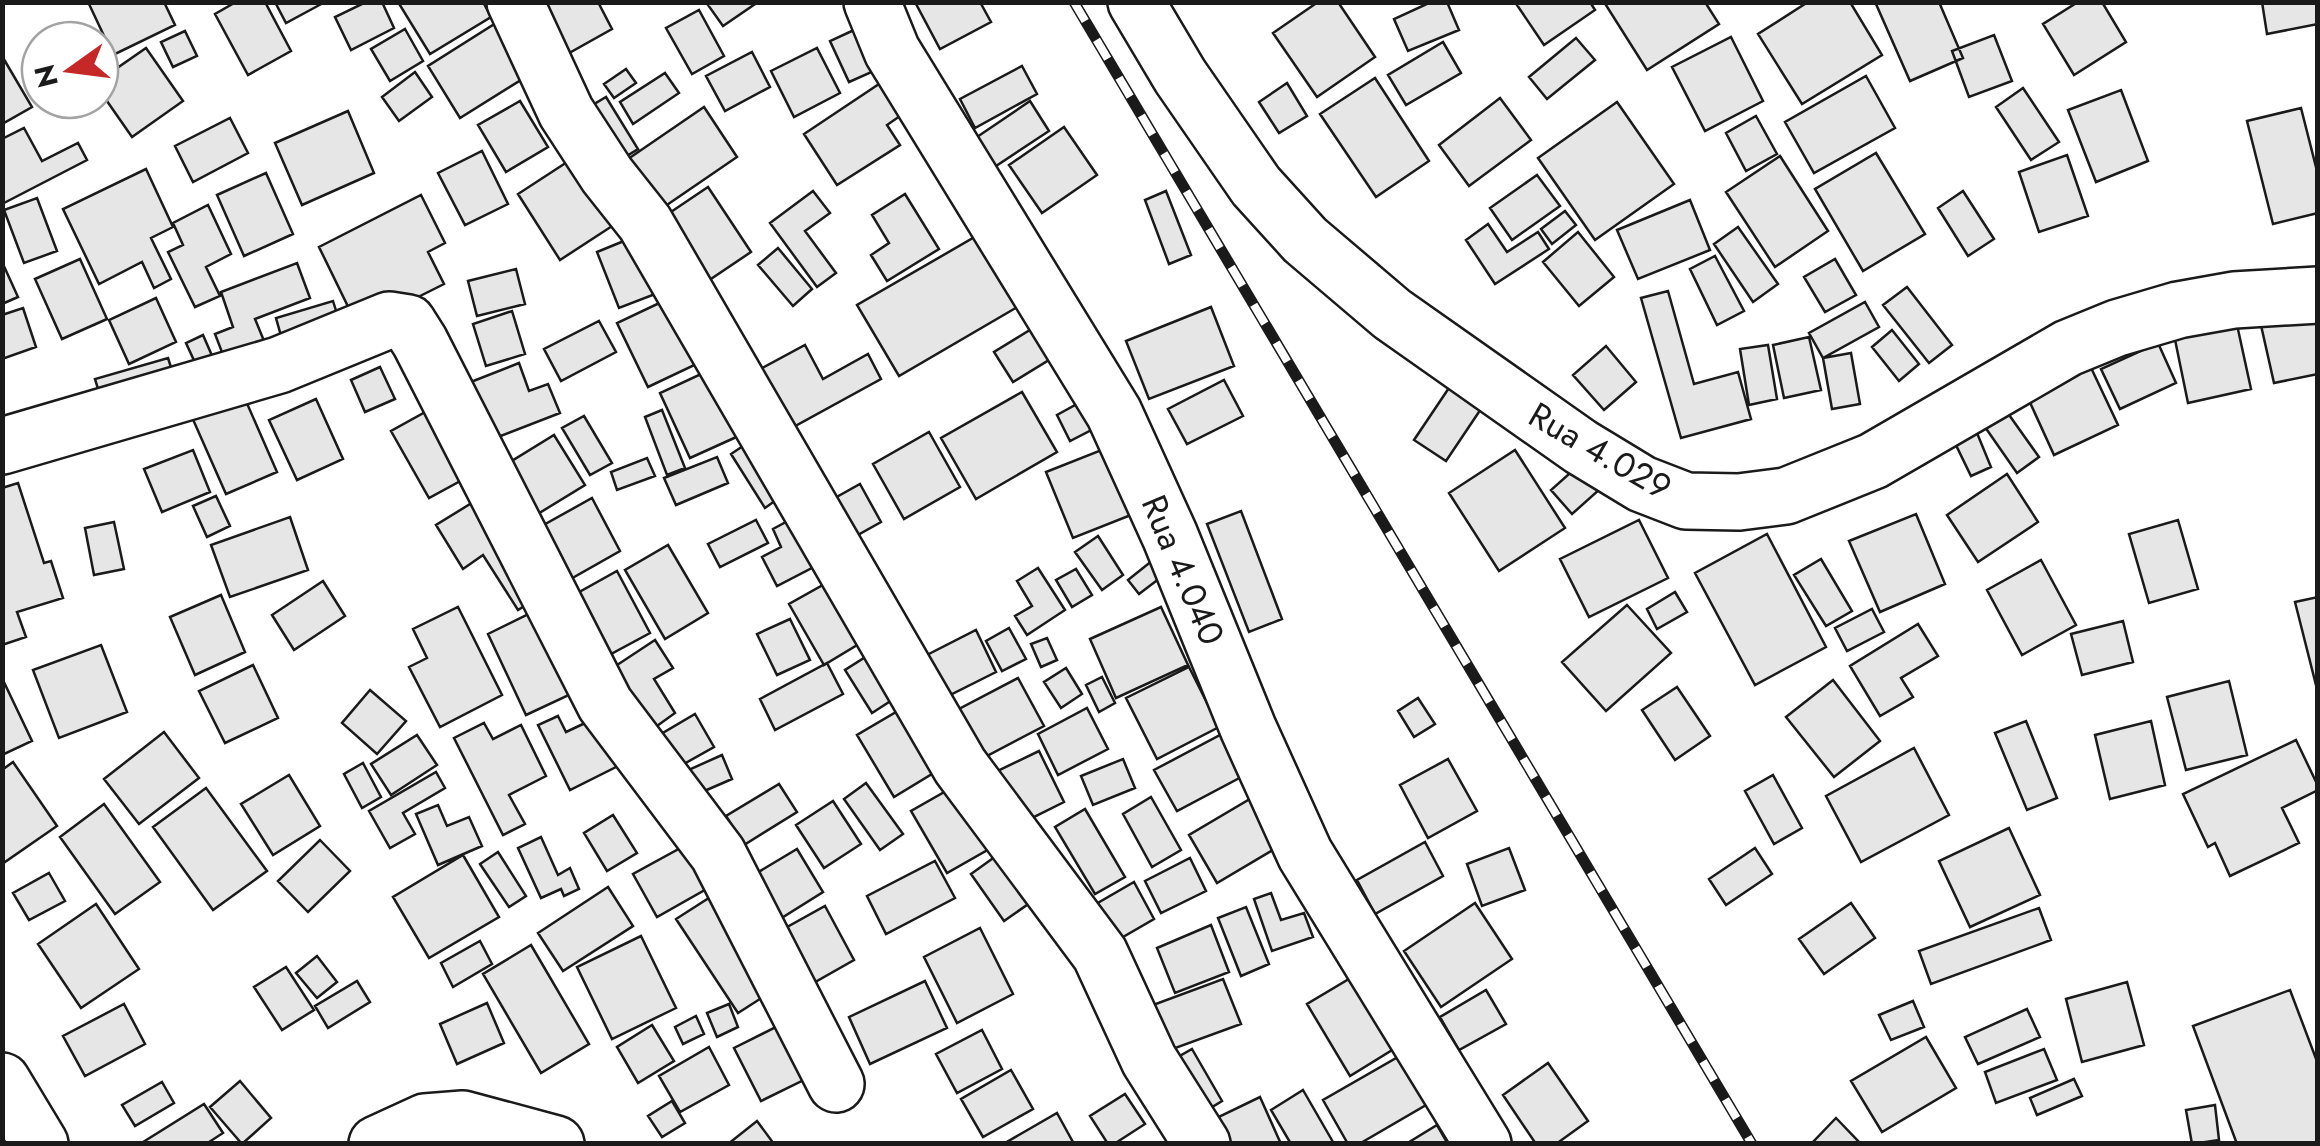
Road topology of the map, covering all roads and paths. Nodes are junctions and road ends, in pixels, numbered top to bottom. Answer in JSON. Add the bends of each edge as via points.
{"nodes":[{"id":1,"x":515,"y":2,"type":"edge"},
{"id":2,"x":872,"y":2,"type":"edge"},
{"id":3,"x":1136,"y":2,"type":"edge"},
{"id":4,"x":2318,"y":294,"type":"edge"},
{"id":5,"x":2,"y":446,"type":"edge"},
{"id":6,"x":2,"y":1081,"type":"edge"},
{"id":7,"x":836,"y":1084,"type":"dead end"},
{"id":8,"x":40,"y":1144,"type":"edge"},
{"id":9,"x":378,"y":1144,"type":"edge"},
{"id":10,"x":556,"y":1144,"type":"edge"},
{"id":11,"x":1202,"y":1144,"type":"edge"},
{"id":12,"x":1483,"y":1144,"type":"edge"}],
"edges":[{"from":1,"to":11,"type":"street","via":[[566,112],[645,224],[960,766],[1100,954],[1150,1060]]},
{"from":2,"to":12,"type":"street","name":"Rua 4.040","via":[[892,51],[1114,414],[1305,854]]},
{"from":3,"to":4,"type":"street","name":"Rua 4.029","via":[[1256,186],[1305,240],[1392,314],[1580,448],[1686,501],[1786,496],[1873,460],[2068,348],[2117,328],[2234,300]]},
{"from":5,"to":7,"type":"street","via":[[280,365],[389,320],[408,323],[606,704],[718,854]]},
{"from":6,"to":8,"type":"street"},
{"from":9,"to":10,"type":"street","via":[[425,1122],[464,1119]]}]}
